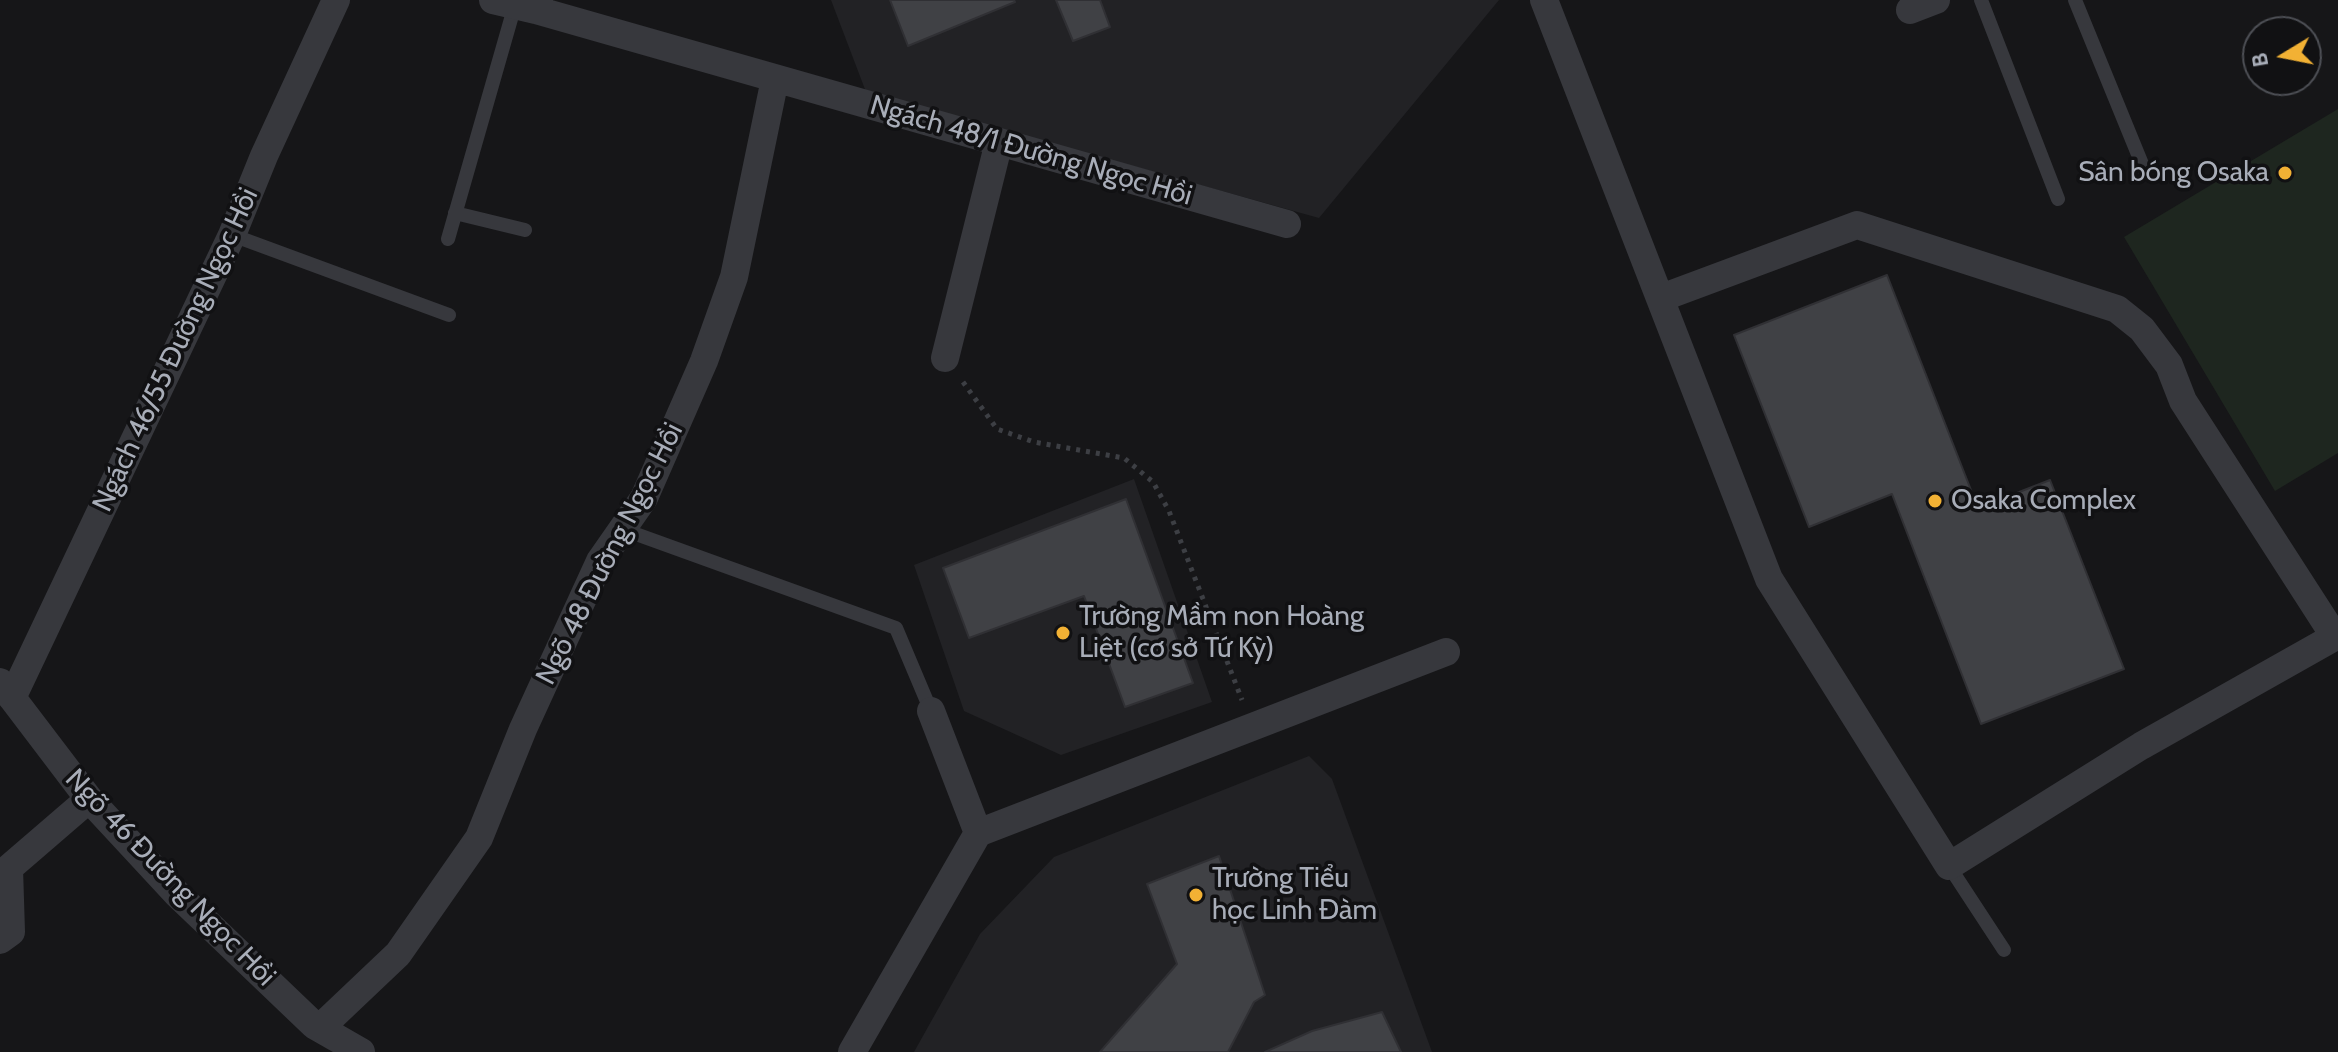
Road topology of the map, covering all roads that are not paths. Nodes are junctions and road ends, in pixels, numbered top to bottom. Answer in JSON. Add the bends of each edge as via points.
{"nodes":[{"id":1,"x":336,"y":0,"type":"edge"},
{"id":2,"x":1544,"y":0,"type":"edge"},
{"id":3,"x":1981,"y":0,"type":"edge"},
{"id":4,"x":2075,"y":0,"type":"edge"},
{"id":5,"x":521,"y":4,"type":"edge"},
{"id":6,"x":775,"y":79,"type":"junction"},
{"id":7,"x":999,"y":142,"type":"junction"},
{"id":8,"x":2144,"y":169,"type":"dead end"},
{"id":9,"x":2058,"y":199,"type":"dead end"},
{"id":10,"x":455,"y":213,"type":"junction"},
{"id":11,"x":1287,"y":224,"type":"dead end"},
{"id":12,"x":525,"y":230,"type":"dead end"},
{"id":13,"x":232,"y":235,"type":"junction"},
{"id":14,"x":448,"y":239,"type":"dead end"},
{"id":15,"x":1661,"y":298,"type":"junction"},
{"id":16,"x":449,"y":315,"type":"dead end"},
{"id":17,"x":945,"y":358,"type":"road end"},
{"id":18,"x":622,"y":529,"type":"junction"},
{"id":19,"x":2337,"y":637,"type":"edge"},
{"id":20,"x":1446,"y":652,"type":"dead end"},
{"id":21,"x":6,"y":689,"type":"edge"},
{"id":22,"x":931,"y":711,"type":"joint"},
{"id":23,"x":89,"y":799,"type":"junction"},
{"id":24,"x":978,"y":833,"type":"junction"},
{"id":25,"x":1949,"y":866,"type":"junction"},
{"id":26,"x":0,"y":940,"type":"edge"},
{"id":27,"x":2004,"y":950,"type":"dead end"},
{"id":28,"x":320,"y":1028,"type":"junction"},
{"id":29,"x":361,"y":1052,"type":"edge"},
{"id":30,"x":852,"y":1052,"type":"edge"}],
"edges":[{"from":1,"to":13,"type":"street","name":"Ngách 46/55 Đường Ngọc Hồi"},
{"from":2,"to":15,"type":"street"},
{"from":3,"to":9,"type":"lane"},
{"from":4,"to":8,"type":"lane"},
{"from":5,"to":6,"type":"street"},
{"from":5,"to":10,"type":"lane"},
{"from":6,"to":7,"type":"street","name":"Ngách 48/1 Đường Ngọc Hồi"},
{"from":6,"to":18,"type":"street","name":"Ngõ 48 Đường Ngọc Hồi","via":[[734,277],[644,498]]},
{"from":7,"to":11,"type":"street","name":"Ngách 48/1 Đường Ngọc Hồi"},
{"from":7,"to":17,"type":"street"},
{"from":10,"to":12,"type":"lane"},
{"from":10,"to":14,"type":"lane"},
{"from":13,"to":16,"type":"lane"},
{"from":13,"to":21,"type":"street","name":"Ngách 46/55 Đường Ngọc Hồi"},
{"from":15,"to":19,"type":"street","via":[[1857,225],[2117,309],[2142,329],[2169,365],[2183,401]]},
{"from":15,"to":25,"type":"street","via":[[1769,579]]},
{"from":18,"to":22,"type":"lane","via":[[896,628]]},
{"from":18,"to":28,"type":"street","name":"Ngõ 48 Đường Ngọc Hồi","via":[[600,561],[479,838],[398,954]]},
{"from":19,"to":25,"type":"street","via":[[2141,746]]},
{"from":20,"to":24,"type":"street"},
{"from":21,"to":23,"type":"street","name":"Ngõ 46 Đường Ngọc Hồi"},
{"from":22,"to":24,"type":"street"},
{"from":23,"to":26,"type":"street","via":[[9,868],[11,932]]},
{"from":23,"to":28,"type":"street","name":"Ngõ 46 Đường Ngọc Hồi","via":[[178,895]]},
{"from":24,"to":30,"type":"street"},
{"from":25,"to":27,"type":"lane"},
{"from":28,"to":29,"type":"street","name":"Ngõ 46 Đường Ngọc Hồi"}]}
